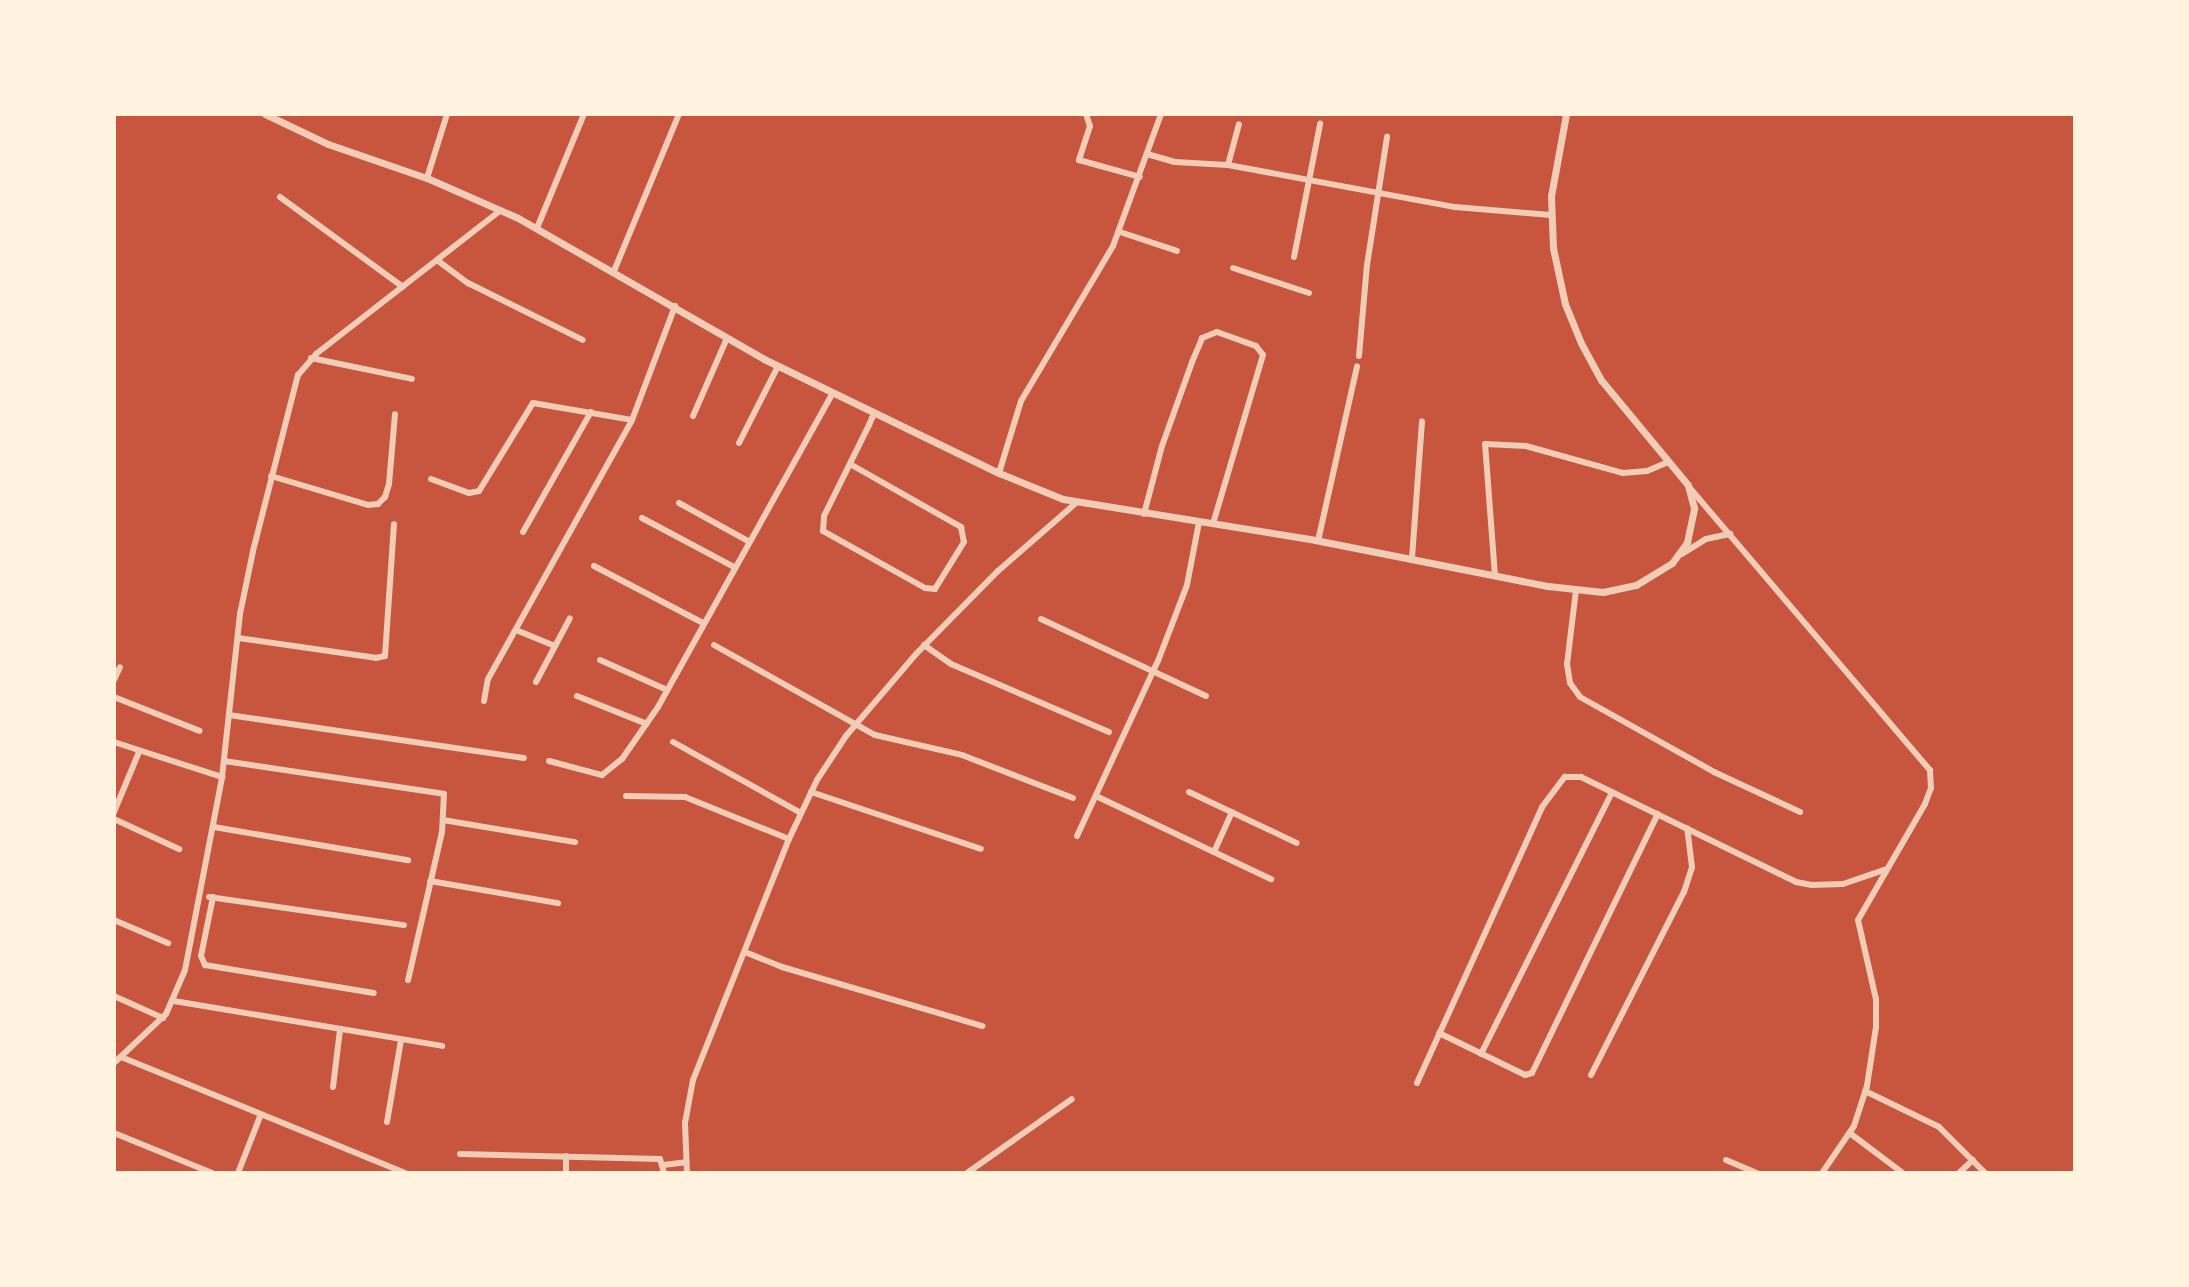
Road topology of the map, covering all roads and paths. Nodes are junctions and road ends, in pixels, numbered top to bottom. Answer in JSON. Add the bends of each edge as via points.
{"nodes":[{"id":1,"x":265,"y":114,"type":"edge"},
{"id":2,"x":447,"y":114,"type":"edge"},
{"id":3,"x":584,"y":114,"type":"edge"},
{"id":4,"x":679,"y":114,"type":"edge"},
{"id":5,"x":1086,"y":114,"type":"edge"},
{"id":6,"x":1161,"y":114,"type":"edge"},
{"id":7,"x":1566,"y":114,"type":"edge"},
{"id":8,"x":1239,"y":124,"type":"dead end"},
{"id":9,"x":1320,"y":124,"type":"dead end"},
{"id":10,"x":1387,"y":137,"type":"dead end"},
{"id":11,"x":1147,"y":154,"type":"junction"},
{"id":12,"x":1228,"y":165,"type":"junction"},
{"id":13,"x":1140,"y":177,"type":"junction"},
{"id":14,"x":427,"y":178,"type":"junction"},
{"id":15,"x":1309,"y":180,"type":"junction"},
{"id":16,"x":1378,"y":194,"type":"junction"},
{"id":17,"x":280,"y":197,"type":"dead end"},
{"id":18,"x":501,"y":210,"type":"junction"},
{"id":19,"x":1551,"y":215,"type":"junction"},
{"id":20,"x":537,"y":228,"type":"junction"},
{"id":21,"x":1120,"y":232,"type":"junction"},
{"id":22,"x":1177,"y":251,"type":"dead end"},
{"id":23,"x":1294,"y":257,"type":"dead end"},
{"id":24,"x":437,"y":260,"type":"junction"},
{"id":25,"x":1233,"y":268,"type":"dead end"},
{"id":26,"x":614,"y":271,"type":"junction"},
{"id":27,"x":403,"y":287,"type":"junction"},
{"id":28,"x":1309,"y":293,"type":"dead end"},
{"id":29,"x":675,"y":306,"type":"junction"},
{"id":30,"x":727,"y":338,"type":"junction"},
{"id":31,"x":583,"y":340,"type":"dead end"},
{"id":32,"x":1359,"y":356,"type":"dead end"},
{"id":33,"x":311,"y":358,"type":"junction"},
{"id":34,"x":778,"y":366,"type":"junction"},
{"id":35,"x":1357,"y":366,"type":"dead end"},
{"id":36,"x":412,"y":379,"type":"dead end"},
{"id":37,"x":833,"y":393,"type":"junction"},
{"id":38,"x":591,"y":412,"type":"junction"},
{"id":39,"x":875,"y":413,"type":"junction"},
{"id":40,"x":395,"y":414,"type":"dead end"},
{"id":41,"x":693,"y":416,"type":"dead end"},
{"id":42,"x":632,"y":420,"type":"junction"},
{"id":43,"x":1422,"y":421,"type":"dead end"},
{"id":44,"x":739,"y":443,"type":"dead end"},
{"id":45,"x":1668,"y":462,"type":"junction"},
{"id":46,"x":850,"y":464,"type":"junction"},
{"id":47,"x":999,"y":473,"type":"junction"},
{"id":48,"x":271,"y":476,"type":"junction"},
{"id":49,"x":431,"y":479,"type":"dead end"},
{"id":50,"x":1688,"y":485,"type":"junction"},
{"id":51,"x":679,"y":503,"type":"dead end"},
{"id":52,"x":1076,"y":503,"type":"junction"},
{"id":53,"x":1144,"y":514,"type":"junction"},
{"id":54,"x":642,"y":518,"type":"dead end"},
{"id":55,"x":1199,"y":522,"type":"junction"},
{"id":56,"x":394,"y":524,"type":"dead end"},
{"id":57,"x":1213,"y":524,"type":"junction"},
{"id":58,"x":523,"y":532,"type":"dead end"},
{"id":59,"x":1730,"y":534,"type":"junction"},
{"id":60,"x":748,"y":541,"type":"junction"},
{"id":61,"x":1318,"y":541,"type":"junction"},
{"id":62,"x":1682,"y":554,"type":"junction"},
{"id":63,"x":1412,"y":558,"type":"junction"},
{"id":64,"x":594,"y":566,"type":"dead end"},
{"id":65,"x":734,"y":567,"type":"junction"},
{"id":66,"x":1495,"y":576,"type":"junction"},
{"id":67,"x":1576,"y":590,"type":"junction"},
{"id":68,"x":570,"y":618,"type":"dead end"},
{"id":69,"x":1041,"y":619,"type":"dead end"},
{"id":70,"x":703,"y":623,"type":"junction"},
{"id":71,"x":516,"y":630,"type":"junction"},
{"id":72,"x":238,"y":638,"type":"junction"},
{"id":73,"x":714,"y":645,"type":"dead end"},
{"id":74,"x":924,"y":645,"type":"junction"},
{"id":75,"x":555,"y":646,"type":"junction"},
{"id":76,"x":600,"y":660,"type":"dead end"},
{"id":77,"x":120,"y":667,"type":"dead end"},
{"id":78,"x":1154,"y":670,"type":"junction"},
{"id":79,"x":114,"y":680,"type":"edge"},
{"id":80,"x":536,"y":682,"type":"dead end"},
{"id":81,"x":667,"y":690,"type":"junction"},
{"id":82,"x":577,"y":696,"type":"dead end"},
{"id":83,"x":1206,"y":696,"type":"dead end"},
{"id":84,"x":114,"y":697,"type":"edge"},
{"id":85,"x":484,"y":701,"type":"dead end"},
{"id":86,"x":229,"y":715,"type":"junction"},
{"id":87,"x":857,"y":723,"type":"junction"},
{"id":88,"x":647,"y":724,"type":"junction"},
{"id":89,"x":200,"y":731,"type":"dead end"},
{"id":90,"x":1109,"y":732,"type":"dead end"},
{"id":91,"x":114,"y":742,"type":"edge"},
{"id":92,"x":673,"y":742,"type":"dead end"},
{"id":93,"x":139,"y":752,"type":"junction"},
{"id":94,"x":524,"y":758,"type":"dead end"},
{"id":95,"x":224,"y":761,"type":"junction"},
{"id":96,"x":549,"y":761,"type":"dead end"},
{"id":97,"x":222,"y":777,"type":"junction"},
{"id":98,"x":811,"y":792,"type":"junction"},
{"id":99,"x":1189,"y":792,"type":"dead end"},
{"id":100,"x":1612,"y":792,"type":"junction"},
{"id":101,"x":626,"y":796,"type":"dead end"},
{"id":102,"x":1096,"y":796,"type":"junction"},
{"id":103,"x":1073,"y":798,"type":"dead end"},
{"id":104,"x":114,"y":812,"type":"edge"},
{"id":105,"x":1232,"y":812,"type":"junction"},
{"id":106,"x":1800,"y":812,"type":"dead end"},
{"id":107,"x":801,"y":813,"type":"junction"},
{"id":108,"x":1658,"y":814,"type":"junction"},
{"id":109,"x":114,"y":819,"type":"edge"},
{"id":110,"x":443,"y":820,"type":"junction"},
{"id":111,"x":214,"y":827,"type":"junction"},
{"id":112,"x":1687,"y":828,"type":"junction"},
{"id":113,"x":1077,"y":836,"type":"dead end"},
{"id":114,"x":789,"y":839,"type":"junction"},
{"id":115,"x":575,"y":842,"type":"dead end"},
{"id":116,"x":1297,"y":843,"type":"dead end"},
{"id":117,"x":179,"y":849,"type":"dead end"},
{"id":118,"x":981,"y":849,"type":"dead end"},
{"id":119,"x":1214,"y":852,"type":"junction"},
{"id":120,"x":408,"y":860,"type":"dead end"},
{"id":121,"x":1887,"y":869,"type":"junction"},
{"id":122,"x":1271,"y":879,"type":"dead end"},
{"id":123,"x":430,"y":881,"type":"junction"},
{"id":124,"x":202,"y":896,"type":"junction"},
{"id":125,"x":213,"y":897,"type":"junction"},
{"id":126,"x":558,"y":903,"type":"dead end"},
{"id":127,"x":114,"y":920,"type":"edge"},
{"id":128,"x":404,"y":925,"type":"dead end"},
{"id":129,"x":168,"y":943,"type":"dead end"},
{"id":130,"x":745,"y":952,"type":"junction"},
{"id":131,"x":408,"y":980,"type":"dead end"},
{"id":132,"x":374,"y":993,"type":"dead end"},
{"id":133,"x":114,"y":996,"type":"edge"},
{"id":134,"x":174,"y":1001,"type":"junction"},
{"id":135,"x":163,"y":1018,"type":"junction"},
{"id":136,"x":983,"y":1026,"type":"dead end"},
{"id":137,"x":340,"y":1030,"type":"junction"},
{"id":138,"x":1439,"y":1033,"type":"junction"},
{"id":139,"x":401,"y":1040,"type":"junction"},
{"id":140,"x":442,"y":1046,"type":"dead end"},
{"id":141,"x":1481,"y":1054,"type":"junction"},
{"id":142,"x":121,"y":1057,"type":"junction"},
{"id":143,"x":114,"y":1063,"type":"edge"},
{"id":144,"x":1591,"y":1075,"type":"dead end"},
{"id":145,"x":1417,"y":1083,"type":"dead end"},
{"id":146,"x":333,"y":1087,"type":"dead end"},
{"id":147,"x":1865,"y":1091,"type":"junction"},
{"id":148,"x":1072,"y":1099,"type":"dead end"},
{"id":149,"x":261,"y":1114,"type":"junction"},
{"id":150,"x":387,"y":1122,"type":"dead end"},
{"id":151,"x":114,"y":1133,"type":"edge"},
{"id":152,"x":1851,"y":1134,"type":"junction"},
{"id":153,"x":460,"y":1154,"type":"dead end"},
{"id":154,"x":566,"y":1156,"type":"junction"},
{"id":155,"x":1726,"y":1160,"type":"dead end"},
{"id":156,"x":1973,"y":1160,"type":"junction"},
{"id":157,"x":686,"y":1162,"type":"junction"},
{"id":158,"x":664,"y":1169,"type":"edge"},
{"id":159,"x":212,"y":1173,"type":"edge"},
{"id":160,"x":238,"y":1173,"type":"edge"},
{"id":161,"x":405,"y":1173,"type":"edge"},
{"id":162,"x":566,"y":1173,"type":"edge"},
{"id":163,"x":687,"y":1173,"type":"edge"},
{"id":164,"x":967,"y":1173,"type":"edge"},
{"id":165,"x":1757,"y":1173,"type":"edge"},
{"id":166,"x":1822,"y":1173,"type":"edge"},
{"id":167,"x":1903,"y":1173,"type":"edge"},
{"id":168,"x":1959,"y":1173,"type":"edge"},
{"id":169,"x":1985,"y":1173,"type":"edge"}],
"edges":[{"from":1,"to":14,"type":"street","via":[[328,144]]},
{"from":2,"to":14,"type":"street"},
{"from":3,"to":20,"type":"street"},
{"from":4,"to":26,"type":"street"},
{"from":5,"to":13,"type":"street","via":[[1090,126],[1079,160]]},
{"from":6,"to":11,"type":"street"},
{"from":7,"to":19,"type":"street","via":[[1552,180]]},
{"from":8,"to":12,"type":"street"},
{"from":9,"to":15,"type":"street"},
{"from":10,"to":16,"type":"street"},
{"from":11,"to":12,"type":"street","via":[[1175,162]]},
{"from":11,"to":13,"type":"street"},
{"from":12,"to":15,"type":"street"},
{"from":13,"to":21,"type":"street"},
{"from":14,"to":18,"type":"street"},
{"from":15,"to":16,"type":"street"},
{"from":15,"to":23,"type":"street"},
{"from":16,"to":19,"type":"street"},
{"from":16,"to":32,"type":"street"},
{"from":17,"to":27,"type":"street"},
{"from":18,"to":20,"type":"street"},
{"from":18,"to":24,"type":"street"},
{"from":19,"to":45,"type":"street","via":[[1557,276],[1581,343],[1610,393]]},
{"from":20,"to":26,"type":"street"},
{"from":21,"to":22,"type":"street"},
{"from":21,"to":47,"type":"street","via":[[1021,401]]},
{"from":24,"to":27,"type":"street"},
{"from":24,"to":31,"type":"street","via":[[468,283]]},
{"from":25,"to":28,"type":"street"},
{"from":26,"to":29,"type":"street"},
{"from":27,"to":33,"type":"street"},
{"from":29,"to":30,"type":"street"},
{"from":29,"to":42,"type":"street"},
{"from":30,"to":34,"type":"street"},
{"from":30,"to":41,"type":"street"},
{"from":33,"to":36,"type":"street"},
{"from":33,"to":48,"type":"street","via":[[294,384]]},
{"from":34,"to":37,"type":"street"},
{"from":34,"to":44,"type":"street"},
{"from":35,"to":61,"type":"street"},
{"from":37,"to":39,"type":"street"},
{"from":37,"to":60,"type":"street"},
{"from":38,"to":42,"type":"street"},
{"from":38,"to":49,"type":"street","via":[[533,403],[479,491],[469,493]]},
{"from":38,"to":58,"type":"street"},
{"from":39,"to":46,"type":"street"},
{"from":39,"to":47,"type":"street"},
{"from":40,"to":48,"type":"street","via":[[389,484],[378,504]]},
{"from":42,"to":71,"type":"street"},
{"from":43,"to":63,"type":"street"},
{"from":45,"to":50,"type":"street"},
{"from":45,"to":66,"type":"street","via":[[1623,473],[1526,446],[1485,444]]},
{"from":46,"to":46,"type":"street","via":[[824,516],[823,531],[935,589],[964,542],[961,527]]},
{"from":47,"to":52,"type":"street"},
{"from":48,"to":72,"type":"street"},
{"from":50,"to":59,"type":"street"},
{"from":50,"to":62,"type":"street","via":[[1694,515]]},
{"from":51,"to":60,"type":"street"},
{"from":52,"to":53,"type":"street"},
{"from":52,"to":74,"type":"street"},
{"from":53,"to":55,"type":"street"},
{"from":53,"to":57,"type":"street","via":[[1192,362],[1202,338],[1217,332],[1256,346],[1263,355]]},
{"from":54,"to":65,"type":"street"},
{"from":55,"to":57,"type":"street"},
{"from":55,"to":78,"type":"street","via":[[1187,585]]},
{"from":56,"to":72,"type":"street","via":[[385,656]]},
{"from":57,"to":61,"type":"street"},
{"from":59,"to":62,"type":"street","via":[[1706,539]]},
{"from":59,"to":121,"type":"street","via":[[1930,770],[1925,804]]},
{"from":60,"to":65,"type":"street"},
{"from":61,"to":63,"type":"street"},
{"from":62,"to":67,"type":"street","via":[[1663,571],[1626,588]]},
{"from":63,"to":66,"type":"street"},
{"from":64,"to":70,"type":"street"},
{"from":65,"to":70,"type":"street"},
{"from":66,"to":67,"type":"street"},
{"from":67,"to":106,"type":"street","via":[[1567,664],[1570,683],[1580,697],[1714,772]]},
{"from":68,"to":75,"type":"street"},
{"from":69,"to":78,"type":"street"},
{"from":70,"to":81,"type":"street"},
{"from":71,"to":75,"type":"street"},
{"from":71,"to":85,"type":"street","via":[[488,679]]},
{"from":72,"to":86,"type":"street"},
{"from":73,"to":87,"type":"street"},
{"from":74,"to":87,"type":"street"},
{"from":74,"to":90,"type":"street","via":[[951,664]]},
{"from":75,"to":80,"type":"street"},
{"from":76,"to":81,"type":"street"},
{"from":77,"to":79,"type":"street"},
{"from":78,"to":83,"type":"street"},
{"from":78,"to":102,"type":"street"},
{"from":81,"to":88,"type":"street"},
{"from":82,"to":88,"type":"street"},
{"from":84,"to":89,"type":"street"},
{"from":86,"to":94,"type":"street"},
{"from":86,"to":95,"type":"street"},
{"from":87,"to":98,"type":"street"},
{"from":87,"to":103,"type":"street","via":[[884,738],[962,755]]},
{"from":88,"to":96,"type":"street","via":[[608,773],[597,775]]},
{"from":91,"to":93,"type":"street"},
{"from":92,"to":107,"type":"street"},
{"from":93,"to":97,"type":"street"},
{"from":93,"to":104,"type":"street"},
{"from":95,"to":97,"type":"street"},
{"from":95,"to":110,"type":"street","via":[[442,792]]},
{"from":97,"to":111,"type":"street"},
{"from":98,"to":107,"type":"street"},
{"from":98,"to":118,"type":"street"},
{"from":99,"to":105,"type":"street"},
{"from":100,"to":108,"type":"street"},
{"from":100,"to":138,"type":"street","via":[[1569,775],[1550,792]]},
{"from":100,"to":141,"type":"street"},
{"from":101,"to":114,"type":"street","via":[[685,797]]},
{"from":102,"to":113,"type":"street"},
{"from":102,"to":119,"type":"street"},
{"from":105,"to":116,"type":"street"},
{"from":105,"to":119,"type":"street"},
{"from":107,"to":114,"type":"street"},
{"from":108,"to":112,"type":"street"},
{"from":108,"to":141,"type":"street","via":[[1532,1073],[1525,1075]]},
{"from":109,"to":117,"type":"street"},
{"from":110,"to":115,"type":"street"},
{"from":110,"to":123,"type":"street"},
{"from":111,"to":120,"type":"street"},
{"from":111,"to":124,"type":"street"},
{"from":112,"to":121,"type":"street","via":[[1796,882],[1855,882]]},
{"from":112,"to":144,"type":"street","via":[[1692,867],[1684,892]]},
{"from":114,"to":130,"type":"street"},
{"from":119,"to":122,"type":"street"},
{"from":121,"to":147,"type":"street","via":[[1858,920],[1877,1011]]},
{"from":123,"to":126,"type":"street"},
{"from":123,"to":131,"type":"street"},
{"from":124,"to":125,"type":"street"},
{"from":124,"to":134,"type":"street"},
{"from":125,"to":128,"type":"street"},
{"from":125,"to":132,"type":"street","via":[[201,956],[205,965]]},
{"from":127,"to":129,"type":"street"},
{"from":130,"to":136,"type":"street"},
{"from":130,"to":157,"type":"street","via":[[689,1094]]},
{"from":133,"to":135,"type":"street"},
{"from":134,"to":135,"type":"street"},
{"from":134,"to":137,"type":"street"},
{"from":135,"to":142,"type":"street"},
{"from":137,"to":139,"type":"street"},
{"from":137,"to":146,"type":"street"},
{"from":138,"to":141,"type":"street"},
{"from":138,"to":145,"type":"street"},
{"from":139,"to":140,"type":"street"},
{"from":139,"to":150,"type":"street"},
{"from":142,"to":143,"type":"street"},
{"from":142,"to":149,"type":"street"},
{"from":147,"to":152,"type":"street"},
{"from":147,"to":156,"type":"street","via":[[1939,1127]]},
{"from":148,"to":164,"type":"street"},
{"from":149,"to":160,"type":"street"},
{"from":149,"to":161,"type":"street"},
{"from":151,"to":159,"type":"street"},
{"from":152,"to":166,"type":"street"},
{"from":152,"to":167,"type":"street"},
{"from":153,"to":154,"type":"street"},
{"from":154,"to":158,"type":"street","via":[[660,1159]]},
{"from":154,"to":162,"type":"street"},
{"from":155,"to":165,"type":"street"},
{"from":156,"to":168,"type":"street"},
{"from":156,"to":169,"type":"street"},
{"from":157,"to":158,"type":"street"},
{"from":157,"to":163,"type":"street"}]}
